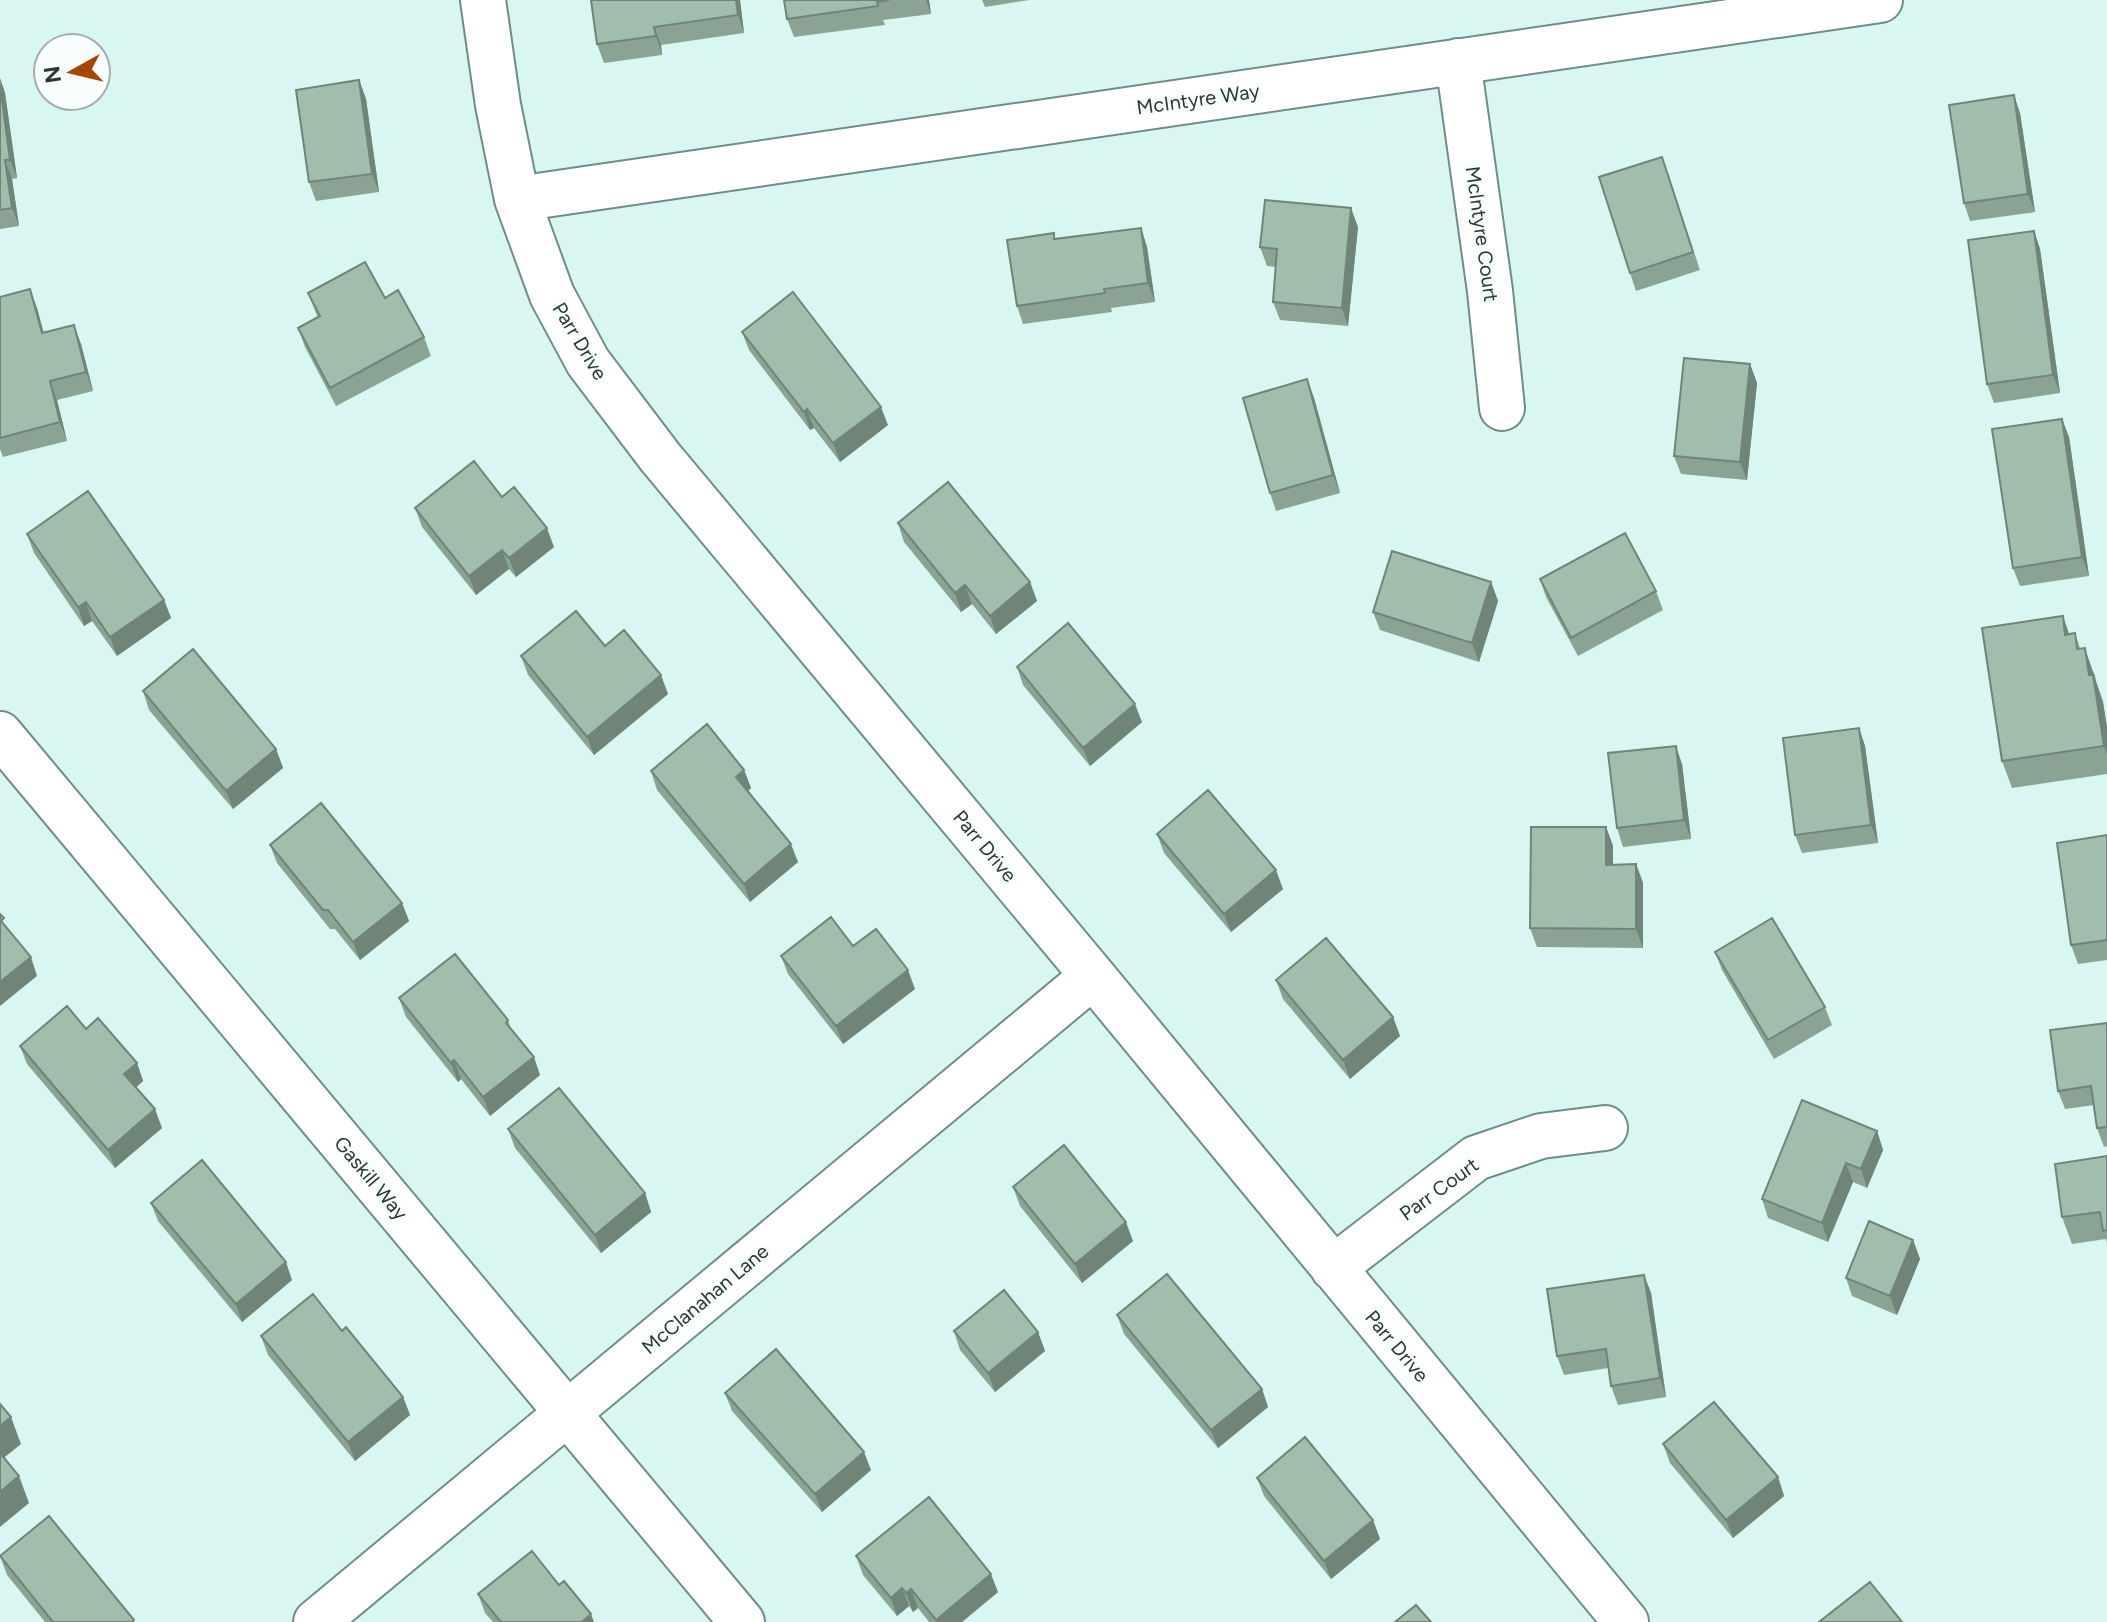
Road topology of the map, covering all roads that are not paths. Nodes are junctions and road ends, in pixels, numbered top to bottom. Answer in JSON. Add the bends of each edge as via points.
{"nodes":[{"id":1,"x":483,"y":0,"type":"edge"},
{"id":2,"x":1880,"y":0,"type":"edge"},
{"id":3,"x":1458,"y":61,"type":"junction"},
{"id":4,"x":517,"y":199,"type":"junction"},
{"id":5,"x":1502,"y":408,"type":"dead end"},
{"id":6,"x":0,"y":734,"type":"edge"},
{"id":7,"x":1093,"y":976,"type":"junction"},
{"id":8,"x":1605,"y":1128,"type":"dead end"},
{"id":9,"x":1333,"y":1268,"type":"junction"},
{"id":10,"x":568,"y":1413,"type":"junction"},
{"id":11,"x":316,"y":1622,"type":"edge"},
{"id":12,"x":742,"y":1622,"type":"edge"},
{"id":13,"x":1626,"y":1622,"type":"edge"}],
"edges":[{"from":1,"to":4,"type":"street","name":"Parr Drive"},
{"from":2,"to":3,"type":"street","name":"McIntyre Way"},
{"from":3,"to":4,"type":"street","name":"McIntyre Way"},
{"from":3,"to":5,"type":"street","name":"McIntyre Court"},
{"from":4,"to":7,"type":"street","name":"Parr Drive","via":[[552,295],[588,362],[660,457]]},
{"from":6,"to":10,"type":"street","name":"Gaskill Way"},
{"from":7,"to":9,"type":"street","name":"Parr Drive"},
{"from":7,"to":10,"type":"street","name":"McClanahan Lane"},
{"from":8,"to":9,"type":"street","name":"Parr Court","via":[[1541,1136],[1476,1158]]},
{"from":9,"to":13,"type":"street","name":"Parr Drive"},
{"from":10,"to":11,"type":"street","name":"McClanahan Lane"},
{"from":10,"to":12,"type":"street","name":"Gaskill Way"}]}
